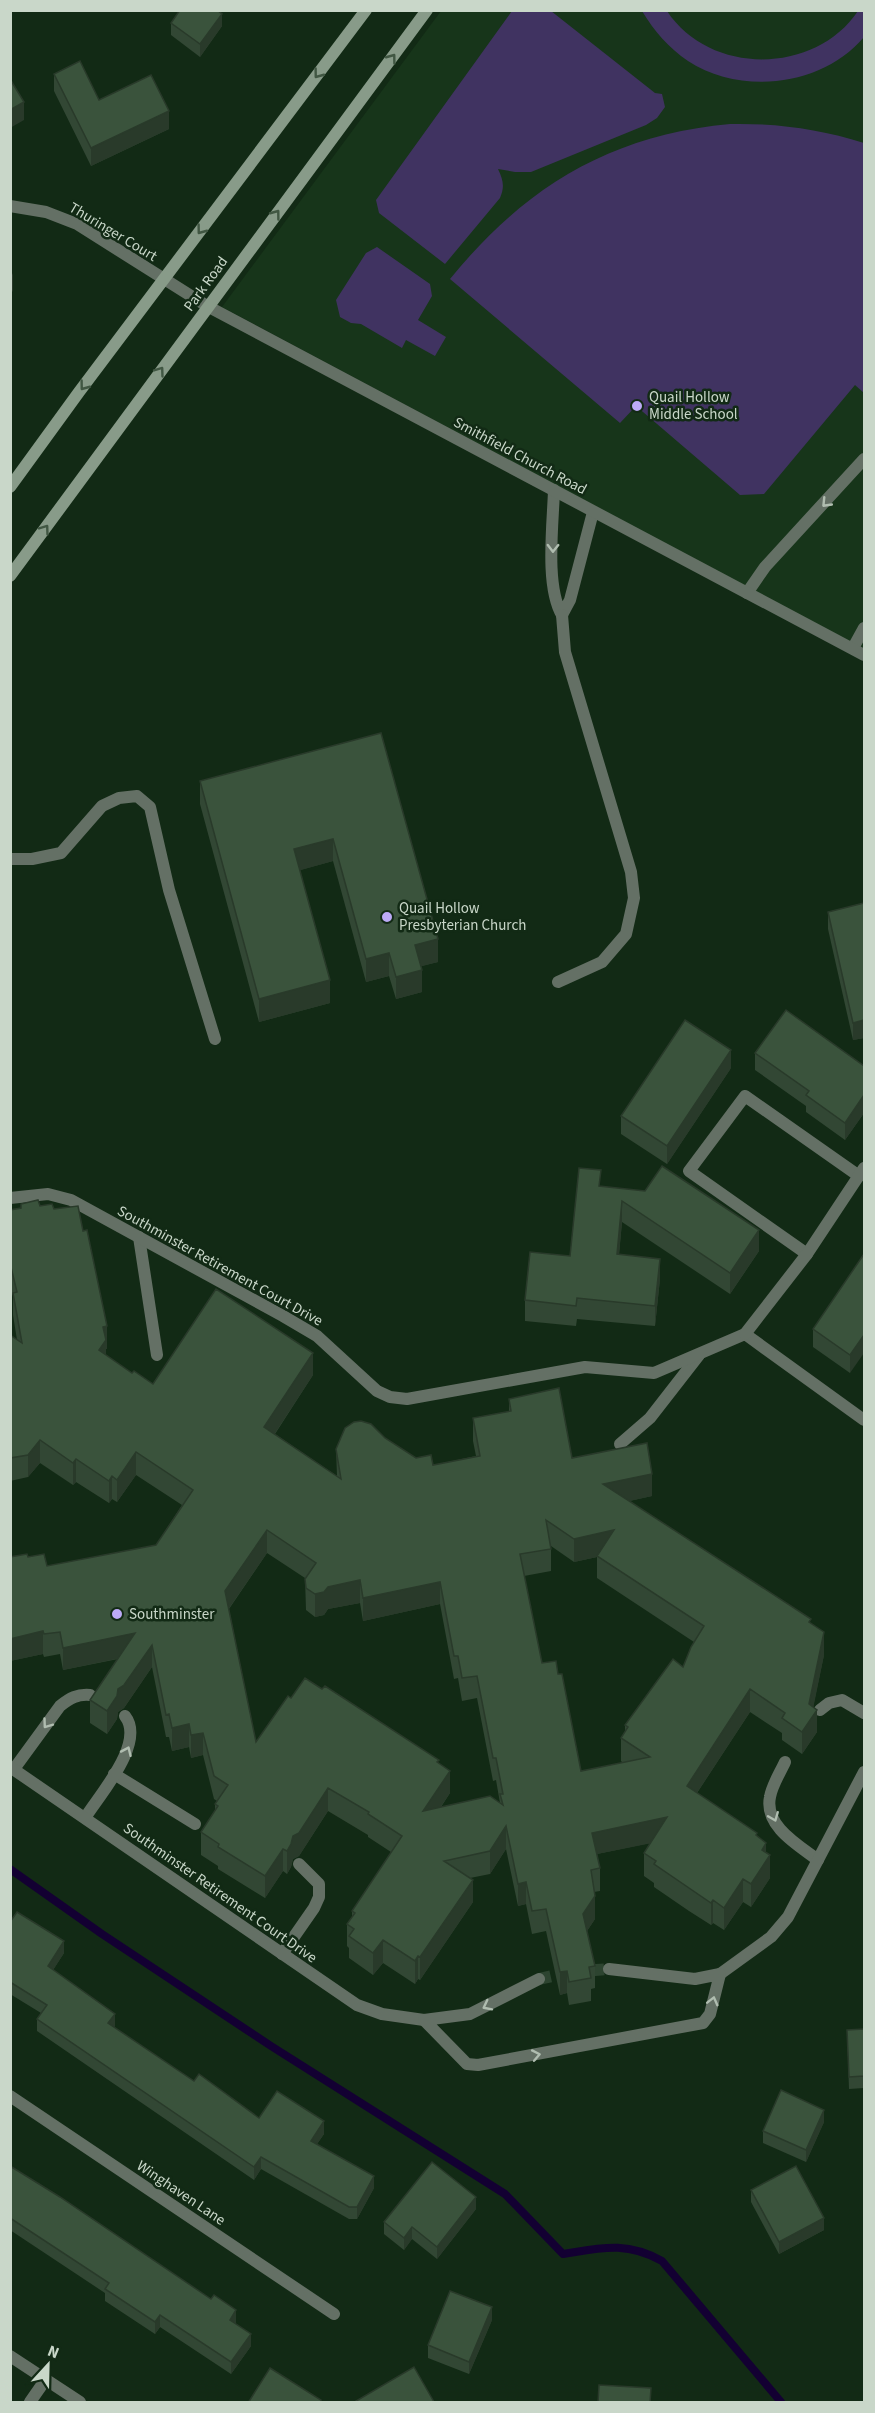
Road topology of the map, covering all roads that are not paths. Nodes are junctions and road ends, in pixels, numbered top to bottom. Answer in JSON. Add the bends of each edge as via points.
{"nodes":[{"id":1,"x":366,"y":10,"type":"edge"},
{"id":2,"x":427,"y":10,"type":"edge"},
{"id":3,"x":10,"y":206,"type":"edge"},
{"id":4,"x":164,"y":280,"type":"junction"},
{"id":5,"x":207,"y":306,"type":"junction"},
{"id":6,"x":862,"y":466,"type":"edge"},
{"id":7,"x":10,"y":487,"type":"edge"},
{"id":8,"x":554,"y":490,"type":"junction"},
{"id":9,"x":593,"y":512,"type":"junction"},
{"id":10,"x":10,"y":576,"type":"edge"},
{"id":11,"x":747,"y":593,"type":"junction"},
{"id":12,"x":562,"y":615,"type":"junction"},
{"id":13,"x":864,"y":628,"type":"edge"},
{"id":14,"x":853,"y":648,"type":"junction"},
{"id":15,"x":864,"y":655,"type":"edge"},
{"id":16,"x":10,"y":859,"type":"edge"},
{"id":17,"x":558,"y":982,"type":"dead end"},
{"id":18,"x":214,"y":1039,"type":"dead end"},
{"id":19,"x":862,"y":1172,"type":"edge"},
{"id":20,"x":10,"y":1198,"type":"edge"},
{"id":21,"x":139,"y":1237,"type":"junction"},
{"id":22,"x":807,"y":1254,"type":"junction"},
{"id":23,"x":745,"y":1334,"type":"junction"},
{"id":24,"x":157,"y":1355,"type":"dead end"},
{"id":25,"x":699,"y":1355,"type":"junction"},
{"id":26,"x":864,"y":1420,"type":"edge"},
{"id":27,"x":620,"y":1444,"type":"dead end"},
{"id":28,"x":90,"y":1695,"type":"edge"},
{"id":29,"x":820,"y":1710,"type":"dead end"},
{"id":30,"x":864,"y":1713,"type":"edge"},
{"id":31,"x":125,"y":1716,"type":"dead end"},
{"id":32,"x":784,"y":1762,"type":"dead end"},
{"id":33,"x":12,"y":1768,"type":"edge"},
{"id":34,"x":864,"y":1772,"type":"edge"},
{"id":35,"x":114,"y":1774,"type":"junction"},
{"id":36,"x":84,"y":1818,"type":"junction"},
{"id":37,"x":195,"y":1824,"type":"dead end"},
{"id":38,"x":818,"y":1860,"type":"junction"},
{"id":39,"x":299,"y":1864,"type":"dead end"},
{"id":40,"x":282,"y":1954,"type":"junction"},
{"id":41,"x":609,"y":1969,"type":"tunnel mouth"},
{"id":42,"x":720,"y":1974,"type":"junction"},
{"id":43,"x":539,"y":1979,"type":"tunnel mouth"},
{"id":44,"x":424,"y":2020,"type":"junction"},
{"id":45,"x":10,"y":2096,"type":"edge"},
{"id":46,"x":334,"y":2314,"type":"dead end"},
{"id":47,"x":10,"y":2356,"type":"edge"},
{"id":48,"x":46,"y":2379,"type":"junction"},
{"id":49,"x":30,"y":2403,"type":"edge"},
{"id":50,"x":80,"y":2403,"type":"edge"}],
"edges":[{"from":1,"to":4,"type":"main road","one_way":true},
{"from":5,"to":2,"type":"main road","name":"Park Road","one_way":true},
{"from":3,"to":4,"type":"street","name":"Thuringer Court","via":[[46,212],[77,224]]},
{"from":4,"to":5,"type":"street","name":"Smithfield Church Road"},
{"from":4,"to":7,"type":"main road","one_way":true},
{"from":5,"to":8,"type":"street","name":"Smithfield Church Road"},
{"from":10,"to":5,"type":"main road","name":"Park Road","one_way":true},
{"from":6,"to":11,"type":"street","one_way":true,"via":[[765,567]]},
{"from":8,"to":9,"type":"street","name":"Smithfield Church Road"},
{"from":8,"to":12,"type":"street","one_way":true,"via":[[553,587]]},
{"from":9,"to":11,"type":"street","name":"Smithfield Church Road"},
{"from":9,"to":12,"type":"street","via":[[570,600]]},
{"from":11,"to":14,"type":"street","name":"Smithfield Church Road"},
{"from":12,"to":17,"type":"street","via":[[565,652],[631,872],[634,898],[626,934],[602,962]]},
{"from":13,"to":14,"type":"street"},
{"from":14,"to":15,"type":"street","name":"Smithfield Church Road"},
{"from":16,"to":18,"type":"street","via":[[32,860],[61,853],[102,806],[119,798],[137,796],[150,807],[169,890]]},
{"from":19,"to":22,"type":"street"},
{"from":19,"to":22,"type":"street","via":[[745,1096],[689,1171]]},
{"from":20,"to":21,"type":"street","name":"Southminster Retirement Court Drive","via":[[48,1194],[71,1200]]},
{"from":21,"to":24,"type":"street"},
{"from":21,"to":25,"type":"street","name":"Southminster Retirement Court Drive","via":[[317,1336],[377,1391],[390,1397],[407,1400],[585,1367],[654,1373]]},
{"from":22,"to":23,"type":"street"},
{"from":23,"to":25,"type":"street","name":"Southminster Retirement Court Drive"},
{"from":23,"to":26,"type":"street"},
{"from":25,"to":27,"type":"street","via":[[650,1418]]},
{"from":28,"to":33,"type":"street","one_way":true,"via":[[80,1694],[60,1706]]},
{"from":29,"to":30,"type":"street","via":[[842,1700]]},
{"from":35,"to":31,"type":"street","one_way":true,"via":[[131,1742],[132,1731]]},
{"from":32,"to":38,"type":"street","one_way":true,"via":[[770,1797],[770,1814],[790,1839]]},
{"from":33,"to":36,"type":"street","name":"Southminster Retirement Court Drive"},
{"from":34,"to":38,"type":"street"},
{"from":35,"to":36,"type":"street"},
{"from":35,"to":37,"type":"street"},
{"from":36,"to":40,"type":"street","name":"Southminster Retirement Court Drive"},
{"from":38,"to":42,"type":"street","via":[[788,1917],[771,1937]]},
{"from":39,"to":40,"type":"street","via":[[319,1884],[320,1897]]},
{"from":40,"to":44,"type":"street","name":"Southminster Retirement Court Drive","via":[[357,2005]]},
{"from":41,"to":42,"type":"street","via":[[696,1979]]},
{"from":44,"to":42,"type":"street","one_way":true,"via":[[467,2064],[478,2066],[703,2023],[710,2014]]},
{"from":43,"to":44,"type":"street","name":"Southminster Retirement Court Drive","one_way":true,"via":[[470,2014]]},
{"from":45,"to":46,"type":"street","name":"Winghaven Lane"},
{"from":47,"to":48,"type":"street"},
{"from":48,"to":49,"type":"street"},
{"from":48,"to":50,"type":"street"}]}
